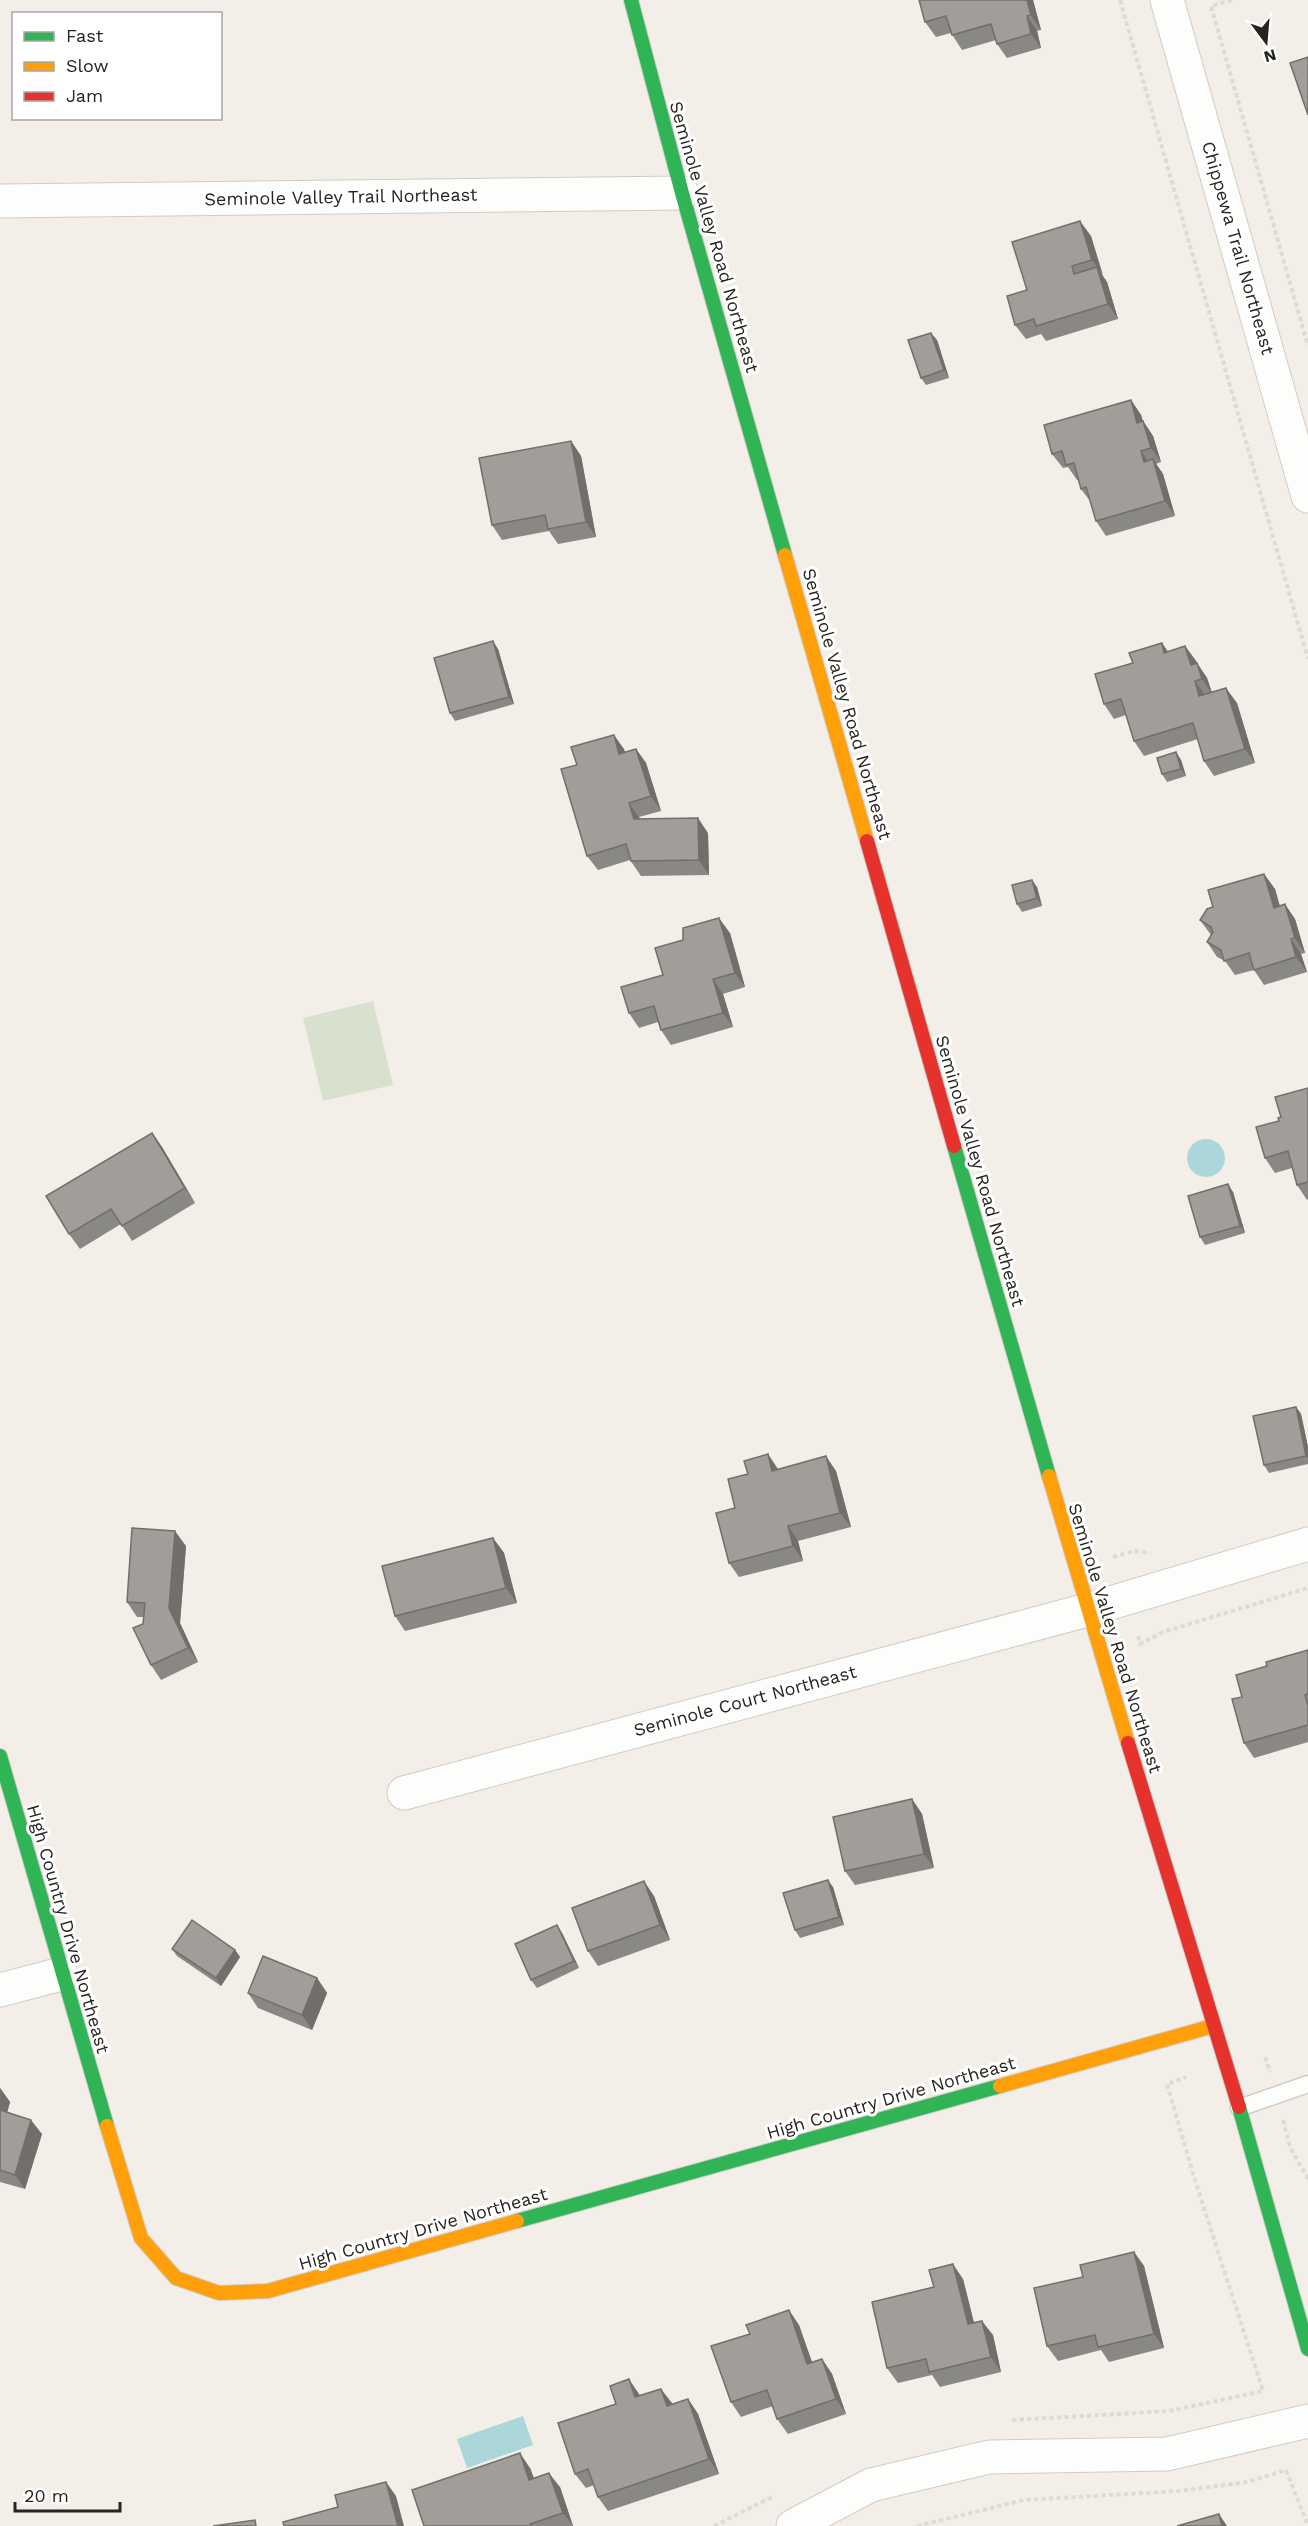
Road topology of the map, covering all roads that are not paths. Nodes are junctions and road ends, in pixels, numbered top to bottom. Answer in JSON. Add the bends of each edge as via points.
{"nodes":[{"id":1,"x":631,"y":0,"type":"edge"},
{"id":2,"x":1167,"y":0,"type":"edge"},
{"id":3,"x":682,"y":193,"type":"junction"},
{"id":4,"x":0,"y":201,"type":"edge"},
{"id":5,"x":1308,"y":496,"type":"edge"},
{"id":6,"x":1308,"y":1544,"type":"edge"},
{"id":7,"x":1087,"y":1610,"type":"junction"},
{"id":8,"x":0,"y":1756,"type":"edge"},
{"id":9,"x":404,"y":1793,"type":"dead end"},
{"id":10,"x":61,"y":1974,"type":"junction"},
{"id":11,"x":0,"y":1990,"type":"edge"},
{"id":12,"x":1213,"y":2026,"type":"junction"},
{"id":13,"x":1308,"y":2084,"type":"edge"},
{"id":14,"x":1239,"y":2108,"type":"junction"},
{"id":15,"x":1308,"y":2349,"type":"edge"},
{"id":16,"x":1308,"y":2421,"type":"edge"},
{"id":17,"x":793,"y":2526,"type":"edge"}],
"edges":[{"from":1,"to":3,"type":"street","name":"Seminole Valley Road Northeast"},
{"from":2,"to":5,"type":"street","name":"Chippewa Trail Northeast"},
{"from":3,"to":4,"type":"street","name":"Seminole Valley Trail Northeast"},
{"from":3,"to":7,"type":"street","name":"Seminole Valley Road Northeast"},
{"from":6,"to":7,"type":"street","name":"Seminole Court Northeast"},
{"from":7,"to":9,"type":"street","name":"Seminole Court Northeast"},
{"from":7,"to":12,"type":"street","name":"Seminole Valley Road Northeast"},
{"from":8,"to":10,"type":"street","name":"High Country Drive Northeast"},
{"from":10,"to":11,"type":"street"},
{"from":10,"to":12,"type":"street","name":"High Country Drive Northeast","via":[[141,2238],[176,2278],[219,2293],[268,2290]]},
{"from":12,"to":14,"type":"street","name":"Seminole Valley Road Northeast"},
{"from":13,"to":14,"type":"lane"},
{"from":14,"to":15,"type":"street","name":"Seminole Valley Road Northeast"},
{"from":16,"to":17,"type":"street","via":[[1167,2454],[989,2457],[871,2485]]}]}
